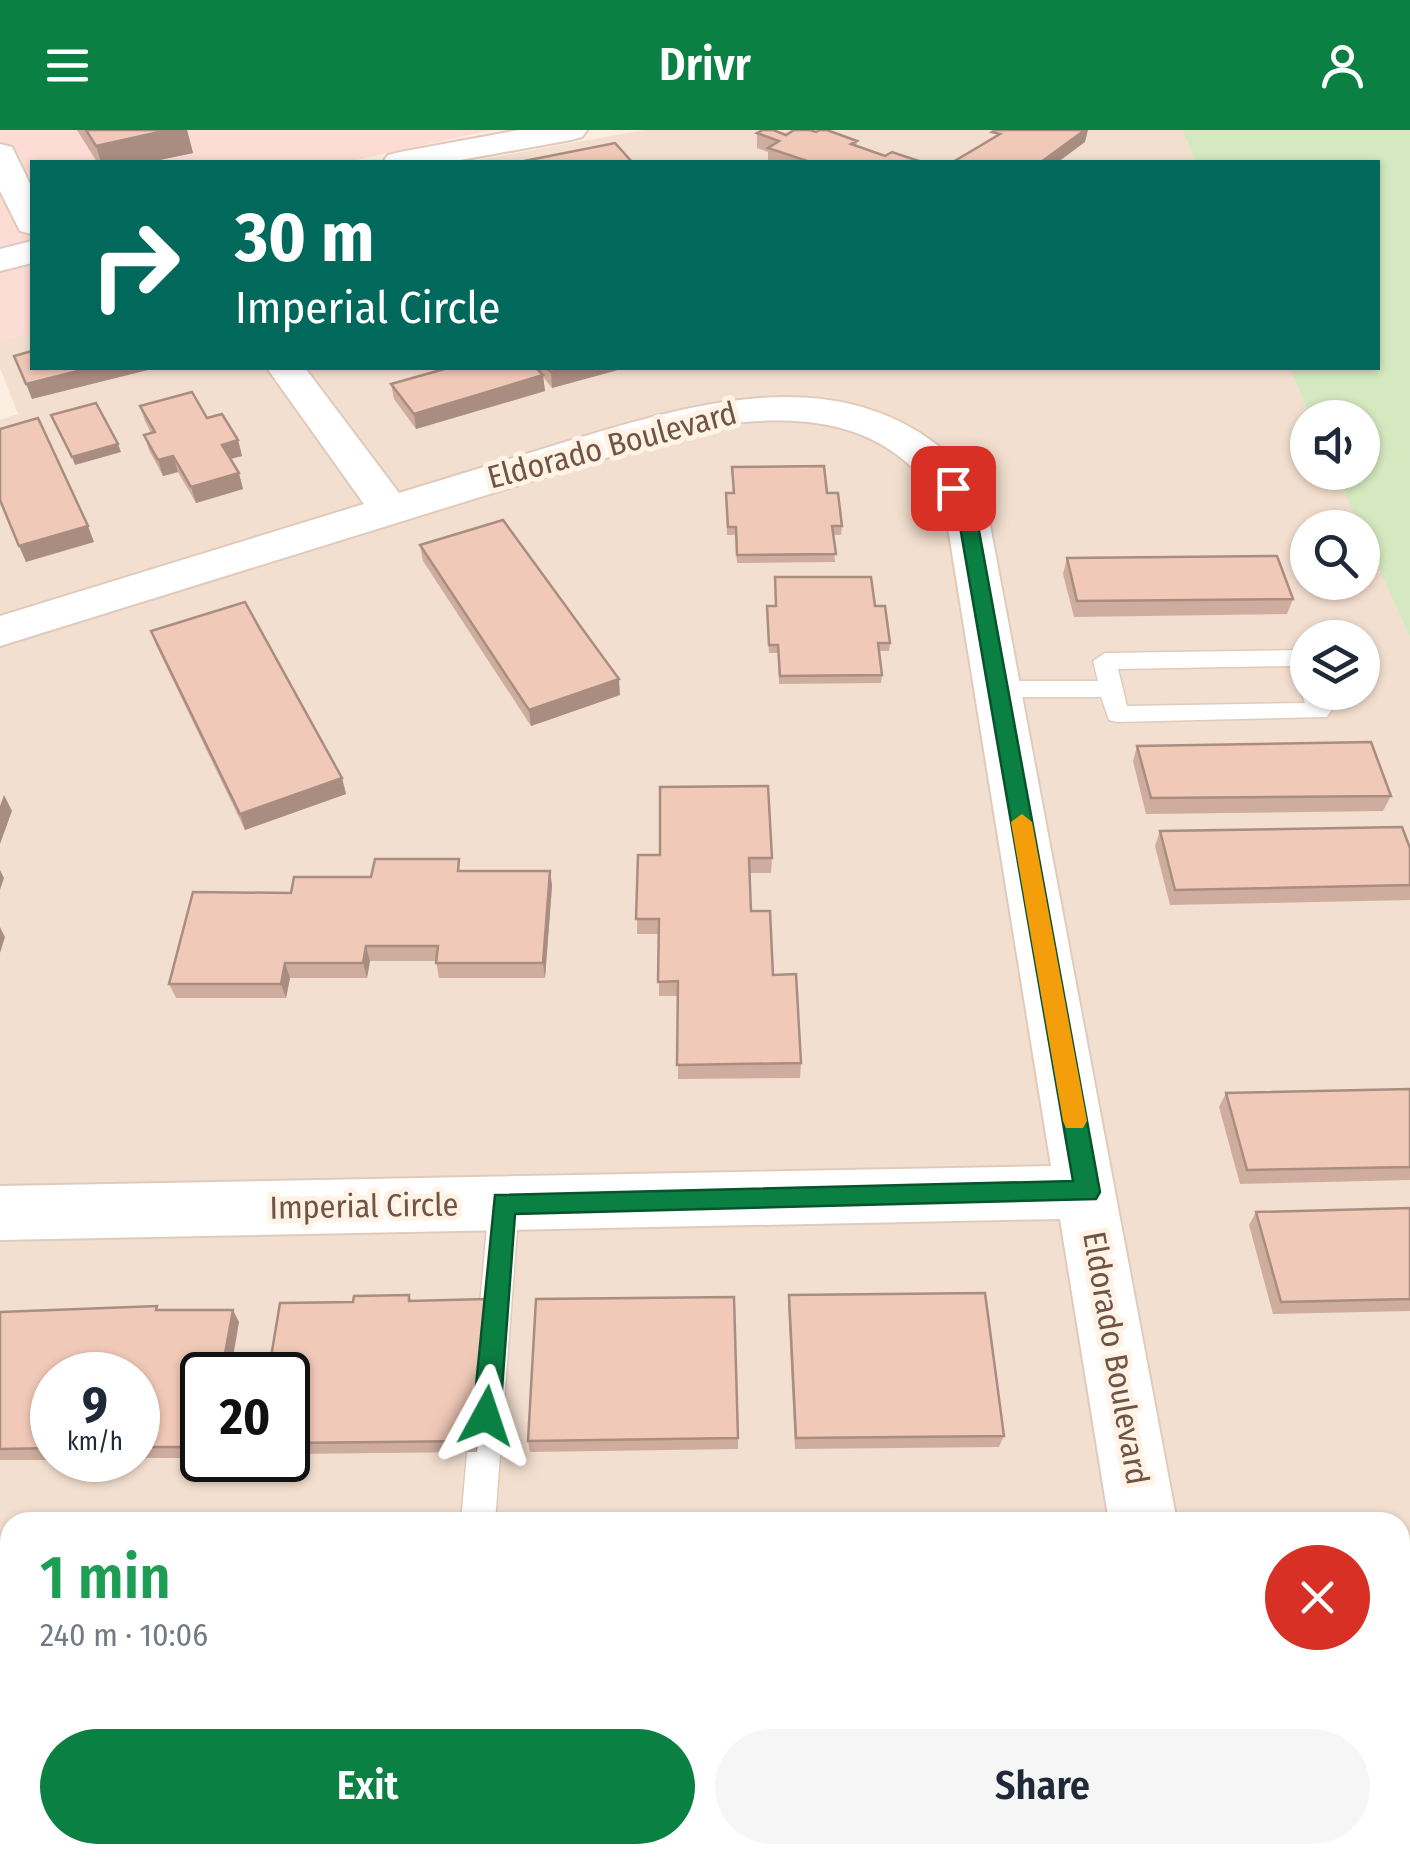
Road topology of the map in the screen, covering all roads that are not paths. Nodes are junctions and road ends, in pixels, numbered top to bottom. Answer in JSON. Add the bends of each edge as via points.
{"nodes":[{"id":1,"x":571,"y":130,"type":"edge"},
{"id":2,"x":0,"y":154,"type":"edge"},
{"id":3,"x":411,"y":160,"type":"edge"},
{"id":4,"x":30,"y":220,"type":"edge"},
{"id":5,"x":30,"y":252,"type":"edge"},
{"id":6,"x":0,"y":260,"type":"edge"},
{"id":7,"x":287,"y":370,"type":"edge"},
{"id":8,"x":389,"y":508,"type":"junction"},
{"id":9,"x":0,"y":632,"type":"edge"},
{"id":10,"x":1290,"y":658,"type":"edge"},
{"id":11,"x":997,"y":689,"type":"junction"},
{"id":12,"x":1111,"y":689,"type":"junction"},
{"id":13,"x":1319,"y":710,"type":"edge"},
{"id":14,"x":1088,"y":1192,"type":"junction"},
{"id":15,"x":504,"y":1203,"type":"junction"},
{"id":16,"x":0,"y":1214,"type":"edge"},
{"id":17,"x":479,"y":1512,"type":"edge"},
{"id":18,"x":1141,"y":1512,"type":"edge"}],
"edges":[{"from":1,"to":3,"type":"street"},
{"from":2,"to":4,"type":"street"},
{"from":5,"to":6,"type":"street"},
{"from":7,"to":8,"type":"street"},
{"from":8,"to":9,"type":"street"},
{"from":8,"to":11,"type":"street","name":"Eldorado Boulevard","via":[[735,408],[844,413],[890,431],[939,466],[966,509]]},
{"from":10,"to":12,"type":"lane","via":[[1104,661]]},
{"from":11,"to":12,"type":"lane"},
{"from":11,"to":14,"type":"street","name":"Eldorado Boulevard"},
{"from":12,"to":13,"type":"lane","via":[[1117,714]]},
{"from":14,"to":15,"type":"street","name":"Imperial Circle"},
{"from":14,"to":18,"type":"street","name":"Eldorado Boulevard"},
{"from":15,"to":16,"type":"street","name":"Imperial Circle"},
{"from":15,"to":17,"type":"lane"}]}
